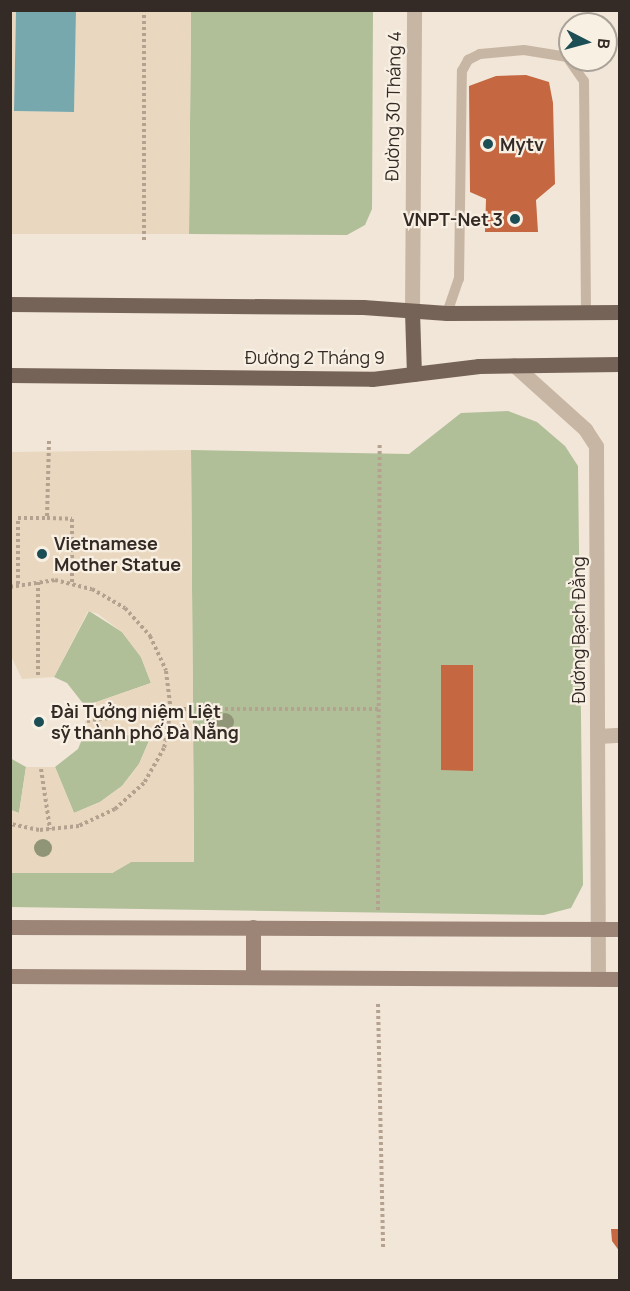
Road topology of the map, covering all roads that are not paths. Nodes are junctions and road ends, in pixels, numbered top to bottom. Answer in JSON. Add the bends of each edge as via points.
{"nodes":[{"id":1,"x":414,"y":10,"type":"edge"},
{"id":2,"x":10,"y":304,"type":"edge"},
{"id":3,"x":412,"y":310,"type":"junction"},
{"id":4,"x":586,"y":312,"type":"junction"},
{"id":5,"x":620,"y":312,"type":"edge"},
{"id":6,"x":447,"y":313,"type":"junction"},
{"id":7,"x":620,"y":364,"type":"edge"},
{"id":8,"x":514,"y":365,"type":"junction"},
{"id":9,"x":414,"y":374,"type":"junction"},
{"id":10,"x":10,"y":375,"type":"edge"},
{"id":11,"x":620,"y":735,"type":"edge"},
{"id":12,"x":598,"y":736,"type":"junction"},
{"id":13,"x":10,"y":927,"type":"edge"},
{"id":14,"x":253,"y":927,"type":"junction"},
{"id":15,"x":620,"y":929,"type":"edge"},
{"id":16,"x":598,"y":930,"type":"junction"},
{"id":17,"x":253,"y":975,"type":"junction"},
{"id":18,"x":10,"y":976,"type":"edge"},
{"id":19,"x":598,"y":979,"type":"junction"},
{"id":20,"x":620,"y":979,"type":"edge"}],
"edges":[{"from":1,"to":3,"type":"street","name":"Đường 30 Tháng 4"},
{"from":2,"to":3,"type":"main road"},
{"from":3,"to":6,"type":"main road"},
{"from":3,"to":9,"type":"main road"},
{"from":4,"to":5,"type":"main road"},
{"from":4,"to":6,"type":"main road"},
{"from":4,"to":6,"type":"lane","via":[[584,81],[567,57],[524,50],[480,54],[468,60],[462,71],[459,279]]},
{"from":7,"to":8,"type":"main road","name":"Đường 2 Tháng 9"},
{"from":8,"to":9,"type":"main road","name":"Đường 2 Tháng 9"},
{"from":8,"to":12,"type":"street","name":"Đường Bạch Đằng","via":[[585,429],[596,446]]},
{"from":9,"to":10,"type":"main road","name":"Đường 2 Tháng 9","via":[[372,379]]},
{"from":11,"to":12,"type":"street"},
{"from":12,"to":16,"type":"street","name":"Đường Bạch Đằng"},
{"from":13,"to":14,"type":"main road"},
{"from":14,"to":16,"type":"main road"},
{"from":14,"to":17,"type":"main road"},
{"from":15,"to":16,"type":"main road"},
{"from":16,"to":19,"type":"street","name":"Đường Bạch Đằng"},
{"from":17,"to":18,"type":"main road"},
{"from":17,"to":19,"type":"main road"},
{"from":19,"to":20,"type":"main road"}]}
